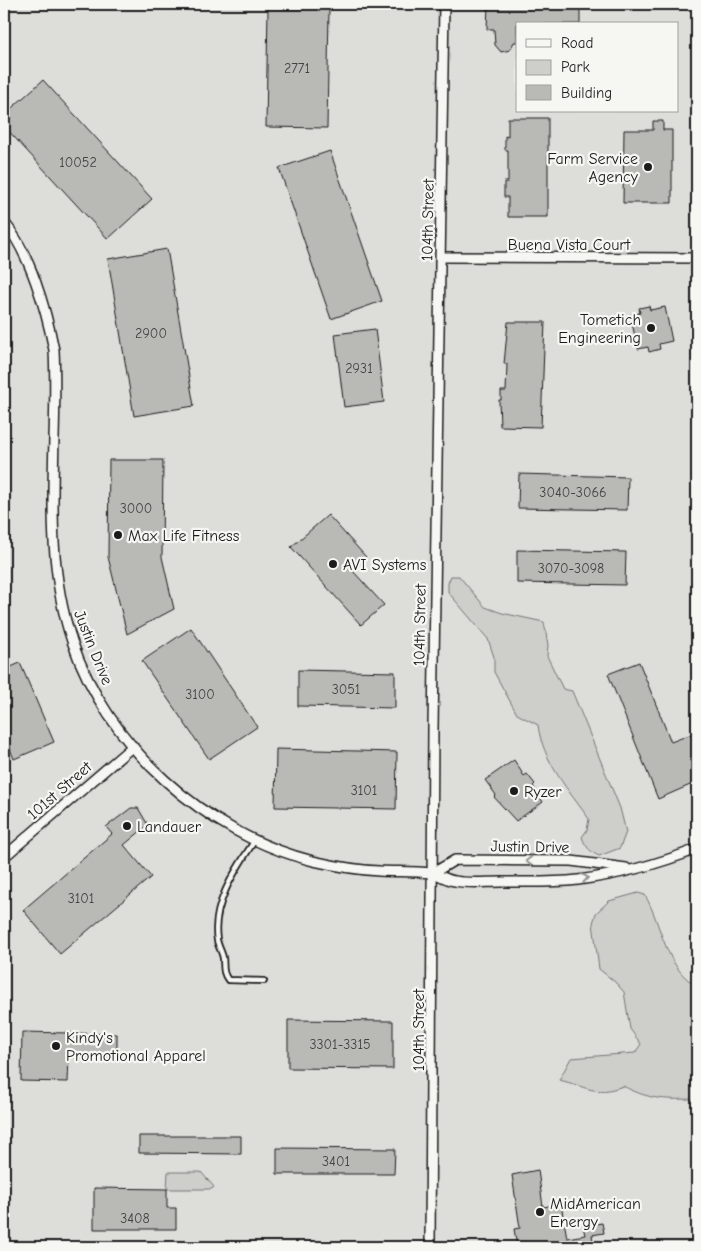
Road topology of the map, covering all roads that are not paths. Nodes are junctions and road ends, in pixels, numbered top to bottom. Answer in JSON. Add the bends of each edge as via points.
{"nodes":[{"id":1,"x":444,"y":4,"type":"edge"},
{"id":2,"x":4,"y":222,"type":"edge"},
{"id":3,"x":441,"y":257,"type":"junction"},
{"id":4,"x":697,"y":258,"type":"edge"},
{"id":5,"x":133,"y":746,"type":"junction"},
{"id":6,"x":255,"y":839,"type":"junction"},
{"id":7,"x":697,"y":849,"type":"edge"},
{"id":8,"x":4,"y":857,"type":"edge"},
{"id":9,"x":630,"y":868,"type":"junction"},
{"id":10,"x":434,"y":873,"type":"junction"},
{"id":11,"x":264,"y":981,"type":"dead end"},
{"id":12,"x":430,"y":1247,"type":"edge"}],
"edges":[{"from":1,"to":3,"type":"street","name":"104th Street"},
{"from":2,"to":5,"type":"street","name":"Justin Drive","via":[[28,264],[50,328],[54,350],[53,540],[62,609],[86,674]]},
{"from":3,"to":4,"type":"street","name":"Buena Vista Court"},
{"from":3,"to":10,"type":"street","name":"104th Street","via":[[433,728]]},
{"from":5,"to":6,"type":"street","name":"Justin Drive","via":[[183,795]]},
{"from":5,"to":8,"type":"street","name":"101st Street"},
{"from":6,"to":10,"type":"street","name":"Justin Drive","via":[[310,860],[343,867]]},
{"from":6,"to":11,"type":"lane","via":[[226,889],[217,939],[223,958],[223,973],[228,980]]},
{"from":7,"to":9,"type":"street","name":"Justin Drive"},
{"from":10,"to":9,"type":"street","name":"Justin Drive","one_way":true,"via":[[453,882],[554,882]]},
{"from":9,"to":10,"type":"street","name":"Justin Drive","one_way":true,"via":[[571,861],[455,860]]},
{"from":10,"to":12,"type":"street","name":"104th Street"}]}
